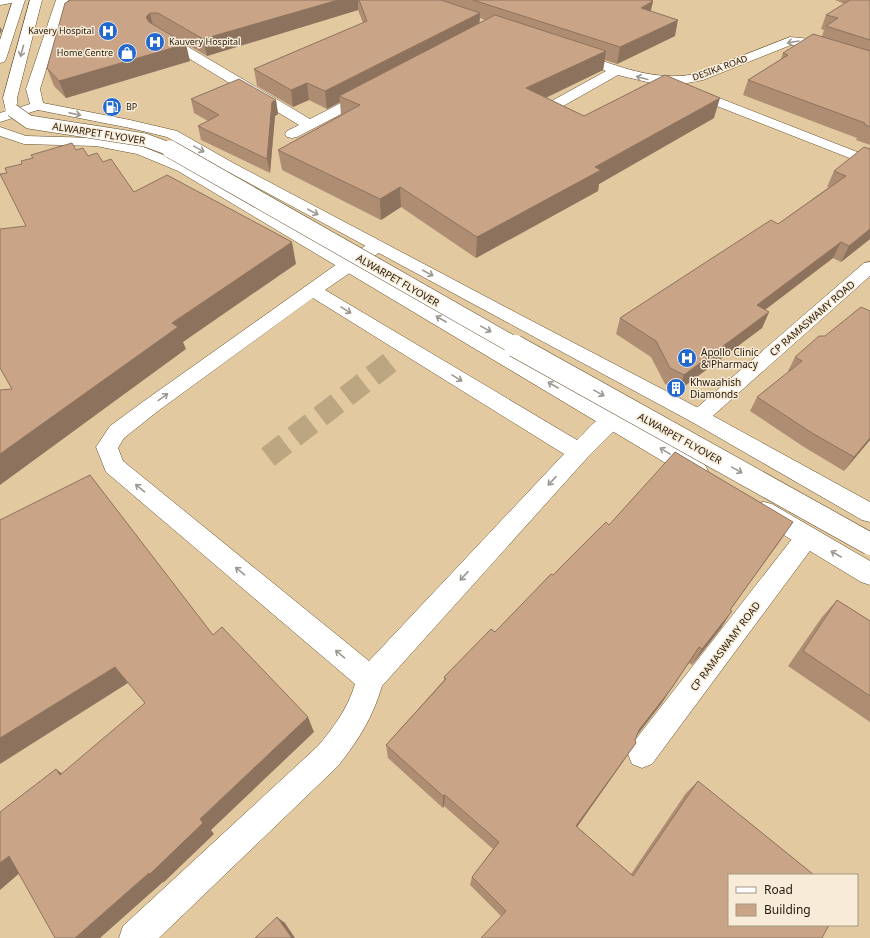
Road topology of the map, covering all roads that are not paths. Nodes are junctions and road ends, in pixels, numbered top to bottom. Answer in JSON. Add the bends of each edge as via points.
{"nodes":[{"id":1,"x":13,"y":0,"type":"edge"},
{"id":2,"x":19,"y":0,"type":"edge"},
{"id":3,"x":36,"y":0,"type":"edge"},
{"id":4,"x":62,"y":0,"type":"edge"},
{"id":5,"x":73,"y":0,"type":"edge"},
{"id":6,"x":0,"y":2,"type":"edge"},
{"id":7,"x":59,"y":12,"type":"junction"},
{"id":8,"x":158,"y":34,"type":"edge"},
{"id":9,"x":566,"y":53,"type":"edge"},
{"id":10,"x":0,"y":59,"type":"edge"},
{"id":11,"x":870,"y":62,"type":"edge"},
{"id":12,"x":617,"y":70,"type":"junction"},
{"id":13,"x":670,"y":82,"type":"junction"},
{"id":14,"x":380,"y":88,"type":"edge"},
{"id":15,"x":37,"y":106,"type":"junction"},
{"id":16,"x":544,"y":111,"type":"edge"},
{"id":17,"x":0,"y":118,"type":"edge"},
{"id":18,"x":310,"y":125,"type":"junction"},
{"id":19,"x":0,"y":131,"type":"edge"},
{"id":20,"x":292,"y":134,"type":"dead end"},
{"id":21,"x":870,"y":162,"type":"edge"},
{"id":22,"x":377,"y":246,"type":"junction"},
{"id":23,"x":348,"y":264,"type":"junction"},
{"id":24,"x":870,"y":267,"type":"edge"},
{"id":25,"x":312,"y":290,"type":"junction"},
{"id":26,"x":699,"y":417,"type":"junction"},
{"id":27,"x":612,"y":420,"type":"junction"},
{"id":28,"x":579,"y":452,"type":"junction"},
{"id":29,"x":715,"y":481,"type":"edge"},
{"id":30,"x":748,"y":501,"type":"edge"},
{"id":31,"x":870,"y":513,"type":"edge"},
{"id":32,"x":808,"y":537,"type":"junction"},
{"id":33,"x":870,"y":544,"type":"edge"},
{"id":34,"x":870,"y":574,"type":"edge"},
{"id":35,"x":370,"y":679,"type":"junction"},
{"id":36,"x":642,"y":754,"type":"dead end"},
{"id":37,"x":135,"y":938,"type":"edge"}],
"edges":[{"from":1,"to":6,"type":"main road"},
{"from":2,"to":10,"type":"main road"},
{"from":3,"to":33,"type":"main road","name":"ALWARPET FLYOVER","one_way":true,"bridge":true,"via":[[10,98],[12,110],[29,122],[145,140],[169,149]]},
{"from":4,"to":7,"type":"main road"},
{"from":5,"to":7,"type":"main road"},
{"from":7,"to":15,"type":"main road","via":[[33,89]]},
{"from":8,"to":18,"type":"main road"},
{"from":9,"to":12,"type":"main road","name":"DESIKA ROAD"},
{"from":11,"to":13,"type":"main road","name":"DESIKA ROAD","one_way":true,"via":[[797,40],[698,78]]},
{"from":13,"to":12,"type":"main road","name":"DESIKA ROAD","one_way":true,"via":[[651,80]]},
{"from":12,"to":16,"type":"main road"},
{"from":13,"to":21,"type":"main road"},
{"from":14,"to":18,"type":"main road"},
{"from":15,"to":17,"type":"main road"},
{"from":15,"to":22,"type":"main road","one_way":true,"via":[[172,134]]},
{"from":18,"to":20,"type":"main road"},
{"from":19,"to":23,"type":"main road","via":[[24,140],[96,142],[141,150],[183,168]]},
{"from":22,"to":23,"type":"main road"},
{"from":22,"to":26,"type":"main road","one_way":true},
{"from":23,"to":25,"type":"main road"},
{"from":27,"to":23,"type":"main road","one_way":true},
{"from":24,"to":26,"type":"main road","name":"CP RAMASWAMY ROAD"},
{"from":25,"to":28,"type":"main road","one_way":true,"via":[[402,353]]},
{"from":35,"to":25,"type":"main road","one_way":true,"via":[[114,466],[107,447],[123,427]]},
{"from":26,"to":31,"type":"main road"},
{"from":27,"to":28,"type":"main road"},
{"from":29,"to":27,"type":"main road","one_way":true},
{"from":28,"to":35,"type":"main road","one_way":true},
{"from":30,"to":32,"type":"main road"},
{"from":34,"to":32,"type":"main road","one_way":true},
{"from":32,"to":36,"type":"main road","name":"CP RAMASWAMY ROAD"},
{"from":35,"to":37,"type":"main road","via":[[363,704],[345,735],[328,756]]}]}
